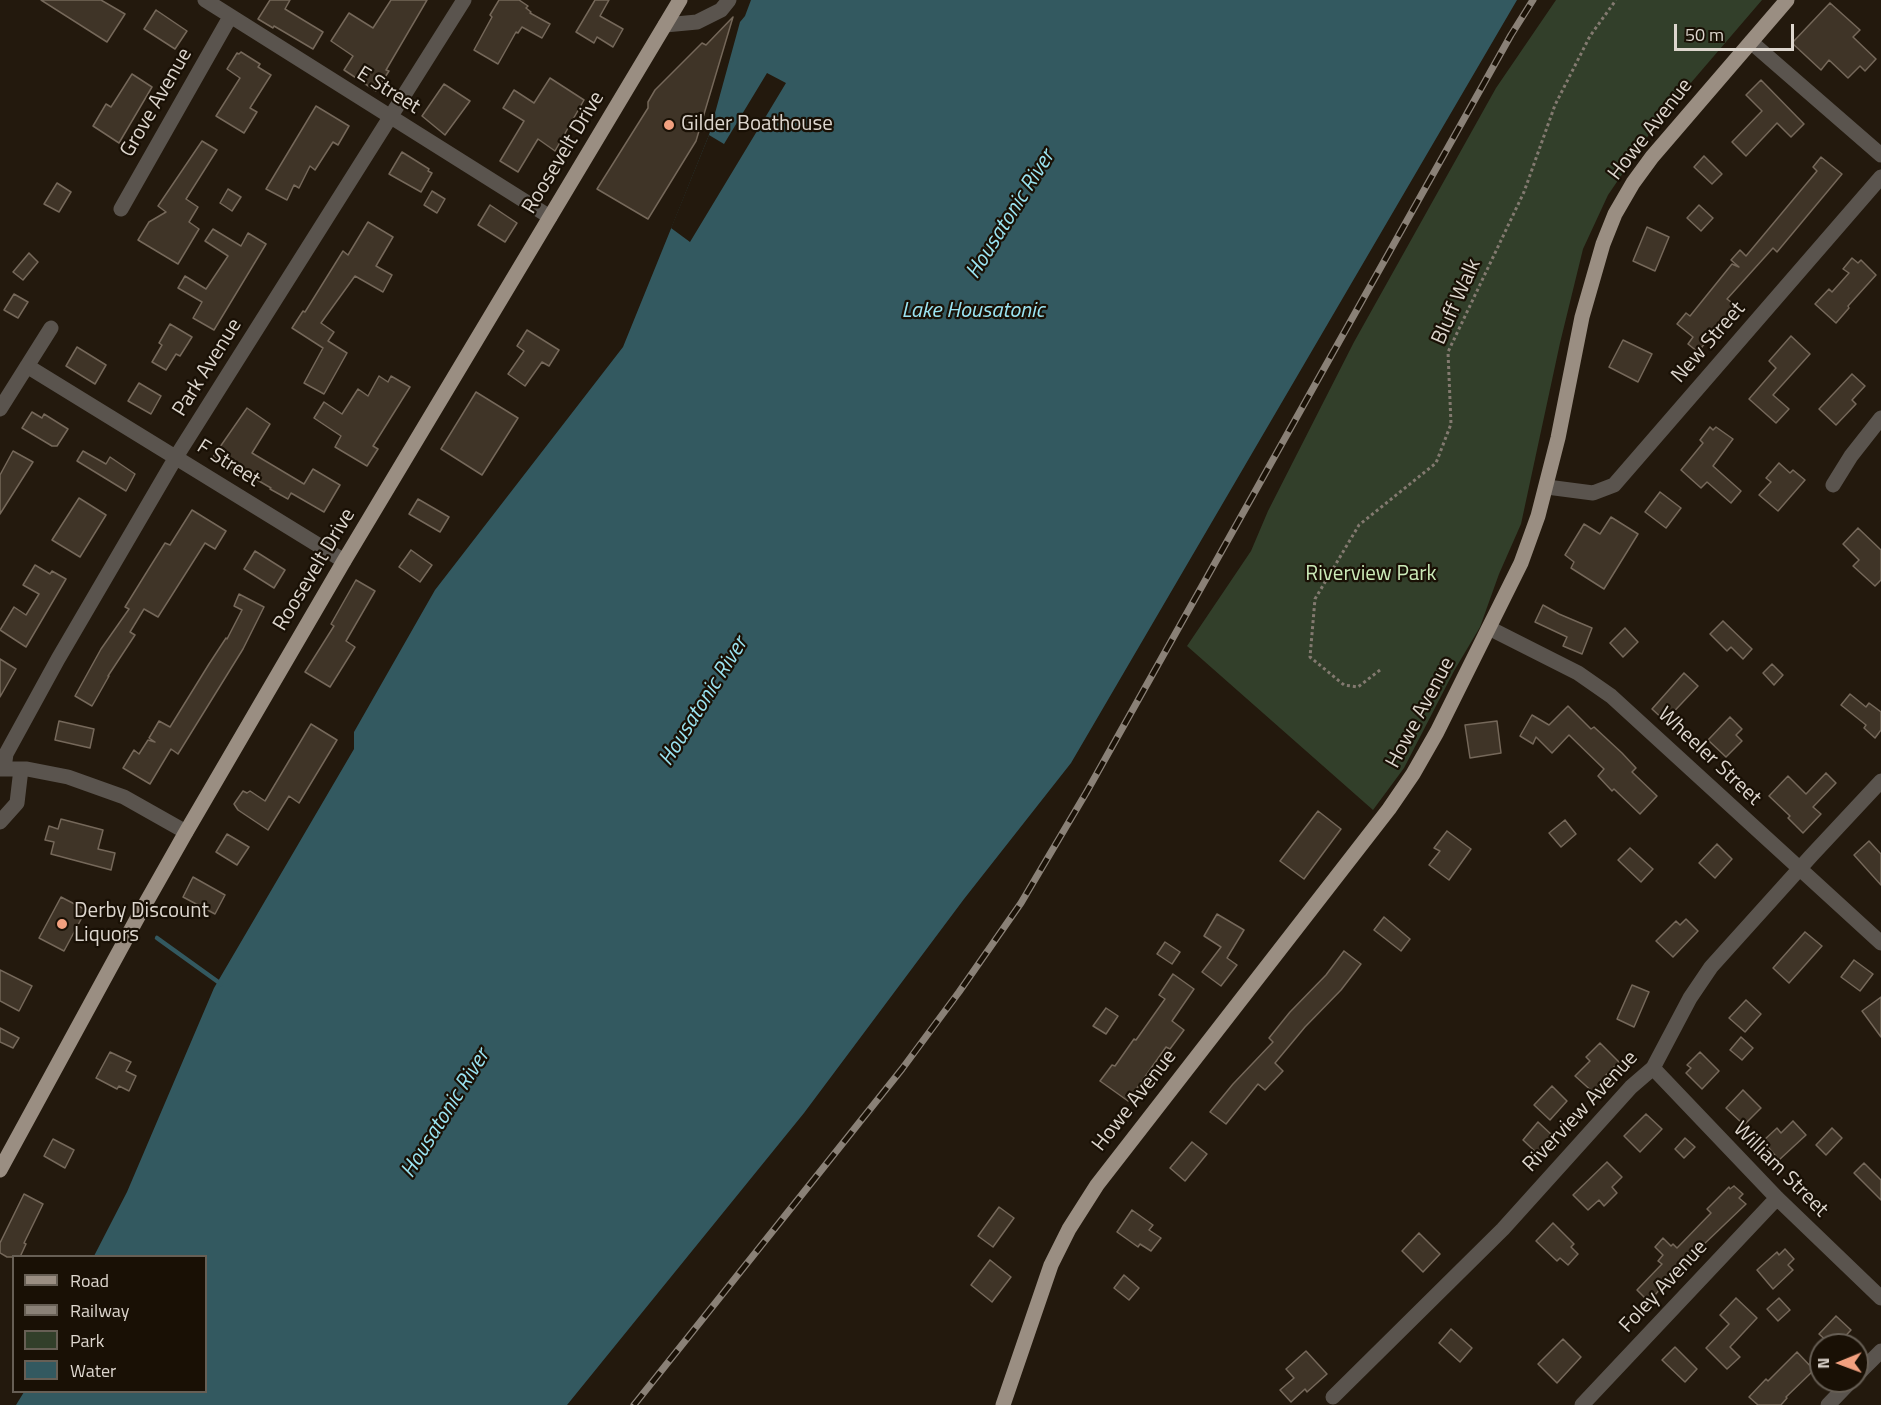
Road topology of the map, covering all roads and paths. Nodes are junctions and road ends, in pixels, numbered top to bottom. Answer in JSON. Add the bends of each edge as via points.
{"nodes":[{"id":1,"x":205,"y":0,"type":"edge"},
{"id":2,"x":464,"y":0,"type":"edge"},
{"id":3,"x":680,"y":0,"type":"edge"},
{"id":4,"x":729,"y":0,"type":"edge"},
{"id":5,"x":1616,"y":0,"type":"edge"},
{"id":6,"x":1787,"y":0,"type":"edge"},
{"id":7,"x":230,"y":17,"type":"junction"},
{"id":8,"x":665,"y":26,"type":"junction"},
{"id":9,"x":1751,"y":42,"type":"junction"},
{"id":10,"x":392,"y":117,"type":"junction"},
{"id":11,"x":1881,"y":155,"type":"edge"},
{"id":12,"x":1881,"y":177,"type":"edge"},
{"id":13,"x":121,"y":210,"type":"dead end"},
{"id":14,"x":550,"y":218,"type":"junction"},
{"id":15,"x":51,"y":328,"type":"dead end"},
{"id":16,"x":27,"y":366,"type":"junction"},
{"id":17,"x":0,"y":409,"type":"edge"},
{"id":18,"x":1881,"y":418,"type":"edge"},
{"id":19,"x":176,"y":457,"type":"junction"},
{"id":20,"x":1833,"y":485,"type":"dead end"},
{"id":21,"x":1547,"y":487,"type":"junction"},
{"id":22,"x":345,"y":561,"type":"junction"},
{"id":23,"x":1489,"y":628,"type":"junction"},
{"id":24,"x":1380,"y":670,"type":"dead end"},
{"id":25,"x":2,"y":768,"type":"edge"},
{"id":26,"x":21,"y":769,"type":"junction"},
{"id":27,"x":1881,"y":781,"type":"edge"},
{"id":28,"x":0,"y":822,"type":"edge"},
{"id":29,"x":186,"y":832,"type":"junction"},
{"id":30,"x":1799,"y":868,"type":"junction"},
{"id":31,"x":1881,"y":943,"type":"edge"},
{"id":32,"x":1653,"y":1068,"type":"junction"},
{"id":33,"x":0,"y":1170,"type":"edge"},
{"id":34,"x":1777,"y":1198,"type":"junction"},
{"id":35,"x":1881,"y":1298,"type":"edge"},
{"id":36,"x":1881,"y":1351,"type":"edge"},
{"id":37,"x":1869,"y":1363,"type":"edge"},
{"id":38,"x":1840,"y":1393,"type":"edge"},
{"id":39,"x":1333,"y":1396,"type":"dead end"},
{"id":40,"x":1003,"y":1405,"type":"edge"},
{"id":41,"x":1582,"y":1405,"type":"edge"},
{"id":42,"x":1828,"y":1405,"type":"edge"}],
"edges":[{"from":1,"to":7,"type":"street","name":"E Street"},
{"from":2,"to":10,"type":"street","name":"Park Avenue"},
{"from":3,"to":8,"type":"main road","name":"Roosevelt Drive"},
{"from":4,"to":8,"type":"street","via":[[721,10],[697,22]]},
{"from":5,"to":24,"type":"path","name":"Bluff Walk","via":[[1590,36],[1555,105],[1524,192],[1448,352],[1451,424],[1436,463],[1359,525],[1315,599],[1310,657],[1344,685],[1358,687]]},
{"from":6,"to":9,"type":"main road","name":"Howe Avenue"},
{"from":7,"to":10,"type":"street","name":"E Street"},
{"from":7,"to":13,"type":"street","name":"Grove Avenue"},
{"from":8,"to":14,"type":"main road","name":"Roosevelt Drive"},
{"from":9,"to":11,"type":"street"},
{"from":9,"to":21,"type":"main road","name":"Howe Avenue","via":[[1652,158],[1615,214],[1582,317]]},
{"from":10,"to":14,"type":"street","name":"E Street"},
{"from":10,"to":19,"type":"street","name":"Park Avenue"},
{"from":12,"to":21,"type":"street","name":"New Street","via":[[1614,485],[1593,493]]},
{"from":14,"to":22,"type":"main road","name":"Roosevelt Drive"},
{"from":15,"to":16,"type":"street"},
{"from":16,"to":17,"type":"street"},
{"from":16,"to":19,"type":"street","name":"F Street"},
{"from":18,"to":20,"type":"street"},
{"from":19,"to":22,"type":"street","name":"F Street"},
{"from":19,"to":25,"type":"street","name":"Park Avenue","via":[[58,659]]},
{"from":21,"to":23,"type":"main road","name":"Howe Avenue","via":[[1521,563]]},
{"from":22,"to":29,"type":"main road","name":"Roosevelt Drive"},
{"from":23,"to":30,"type":"street","name":"Wheeler Street","via":[[1578,674],[1611,696]]},
{"from":23,"to":40,"type":"main road","name":"Howe Avenue","via":[[1437,732],[1389,809],[1133,1136],[1075,1220],[1051,1265]]},
{"from":25,"to":26,"type":"street"},
{"from":26,"to":28,"type":"street","via":[[17,803]]},
{"from":26,"to":29,"type":"street","via":[[68,777],[124,797]]},
{"from":27,"to":30,"type":"street","name":"Riverview Avenue"},
{"from":29,"to":33,"type":"main road","name":"Roosevelt Drive"},
{"from":30,"to":31,"type":"street","name":"Wheeler Street"},
{"from":30,"to":32,"type":"street","name":"Riverview Avenue","via":[[1711,968],[1690,998]]},
{"from":32,"to":34,"type":"street","name":"William Street"},
{"from":32,"to":39,"type":"street","name":"Riverview Avenue","via":[[1631,1087],[1503,1229]]},
{"from":34,"to":35,"type":"street","name":"William Street"},
{"from":34,"to":41,"type":"street","name":"Foley Avenue"},
{"from":36,"to":37,"type":"street"},
{"from":38,"to":42,"type":"street"}]}
